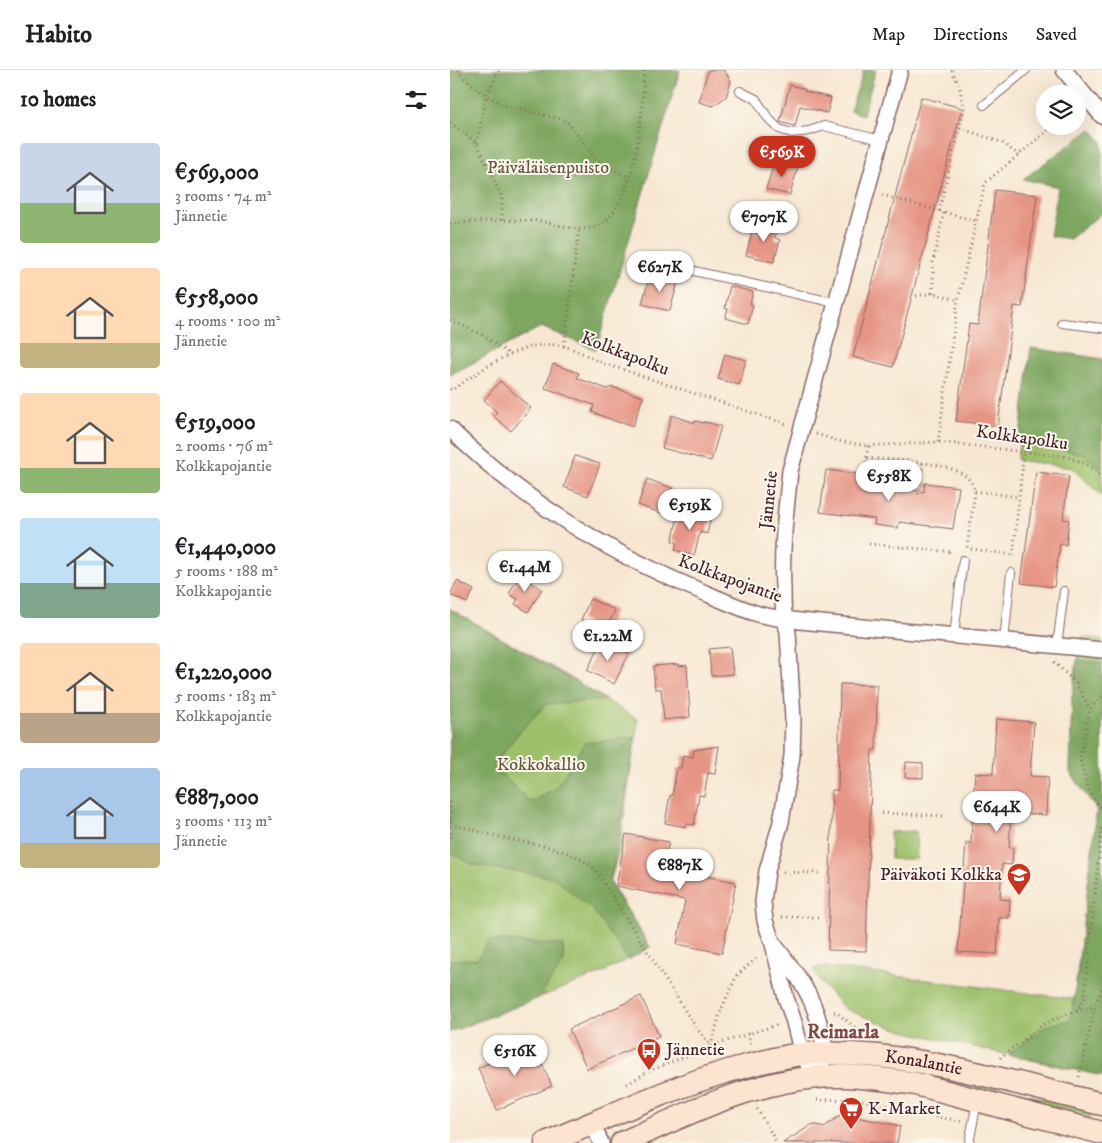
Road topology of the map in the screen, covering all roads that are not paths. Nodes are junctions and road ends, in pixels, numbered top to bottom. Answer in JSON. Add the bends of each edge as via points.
{"nodes":[{"id":1,"x":900,"y":70,"type":"edge"},
{"id":2,"x":1026,"y":70,"type":"edge"},
{"id":3,"x":1064,"y":70,"type":"edge"},
{"id":4,"x":740,"y":91,"type":"dead end"},
{"id":5,"x":984,"y":104,"type":"dead end"},
{"id":6,"x":1102,"y":116,"type":"edge"},
{"id":7,"x":881,"y":140,"type":"junction"},
{"id":8,"x":694,"y":271,"type":"dead end"},
{"id":9,"x":836,"y":303,"type":"junction"},
{"id":10,"x":1062,"y":323,"type":"dead end"},
{"id":11,"x":1102,"y":328,"type":"edge"},
{"id":12,"x":450,"y":429,"type":"edge"},
{"id":13,"x":962,"y":560,"type":"road end"},
{"id":14,"x":1011,"y":573,"type":"road end"},
{"id":15,"x":1064,"y":591,"type":"dead end"},
{"id":16,"x":784,"y":619,"type":"junction"},
{"id":17,"x":954,"y":636,"type":"junction"},
{"id":18,"x":1004,"y":641,"type":"junction"},
{"id":19,"x":1102,"y":650,"type":"edge"},
{"id":20,"x":1054,"y":652,"type":"junction"},
{"id":21,"x":773,"y":944,"type":"junction"},
{"id":22,"x":826,"y":1053,"type":"junction"},
{"id":23,"x":802,"y":1054,"type":"junction"},
{"id":24,"x":816,"y":1077,"type":"junction"},
{"id":25,"x":1102,"y":1104,"type":"edge"},
{"id":26,"x":975,"y":1111,"type":"junction"},
{"id":27,"x":597,"y":1133,"type":"edge"},
{"id":28,"x":1102,"y":1133,"type":"edge"},
{"id":29,"x":546,"y":1143,"type":"edge"},
{"id":30,"x":622,"y":1143,"type":"edge"},
{"id":31,"x":969,"y":1143,"type":"edge"}],
"edges":[{"from":1,"to":7,"type":"street","name":"Jännetie"},
{"from":2,"to":5,"type":"lane"},
{"from":3,"to":6,"type":"street"},
{"from":4,"to":7,"type":"lane","via":[[756,99],[779,129],[792,133],[824,126]]},
{"from":7,"to":9,"type":"street","name":"Jännetie"},
{"from":8,"to":9,"type":"lane"},
{"from":9,"to":16,"type":"street","name":"Jännetie","via":[[790,471],[782,565]]},
{"from":10,"to":11,"type":"lane"},
{"from":12,"to":16,"type":"street","name":"Kolkkapojantie","via":[[509,481],[589,536],[668,577],[758,614]]},
{"from":13,"to":17,"type":"lane"},
{"from":14,"to":18,"type":"lane"},
{"from":15,"to":20,"type":"lane"},
{"from":16,"to":17,"type":"street","name":"Kolkkapojantie"},
{"from":16,"to":21,"type":"street","name":"Jännetie","via":[[788,632],[792,756],[781,822],[766,871],[764,890],[766,921]]},
{"from":17,"to":18,"type":"street","name":"Kolkkapojantie"},
{"from":18,"to":20,"type":"street","name":"Kolkkapojantie"},
{"from":19,"to":20,"type":"street","name":"Kolkkapojantie"},
{"from":21,"to":22,"type":"street","name":"Jännetie","via":[[809,993]]},
{"from":21,"to":23,"type":"street","name":"Jännetie"},
{"from":22,"to":23,"type":"main road","name":"Konalantie"},
{"from":22,"to":24,"type":"street"},
{"from":22,"to":25,"type":"main road","name":"Konalantie","via":[[908,1060]]},
{"from":23,"to":24,"type":"street","name":"Jännetie"},
{"from":23,"to":27,"type":"main road","name":"Konalantie","via":[[697,1080],[643,1101]]},
{"from":24,"to":26,"type":"main road","name":"Konalantie","via":[[859,1077],[916,1084]]},
{"from":24,"to":30,"type":"main road","name":"Konalantie","via":[[764,1086],[686,1114]]},
{"from":26,"to":28,"type":"main road","name":"Konalantie"},
{"from":26,"to":31,"type":"lane"},
{"from":27,"to":29,"type":"main road","name":"Konalantie"}]}
